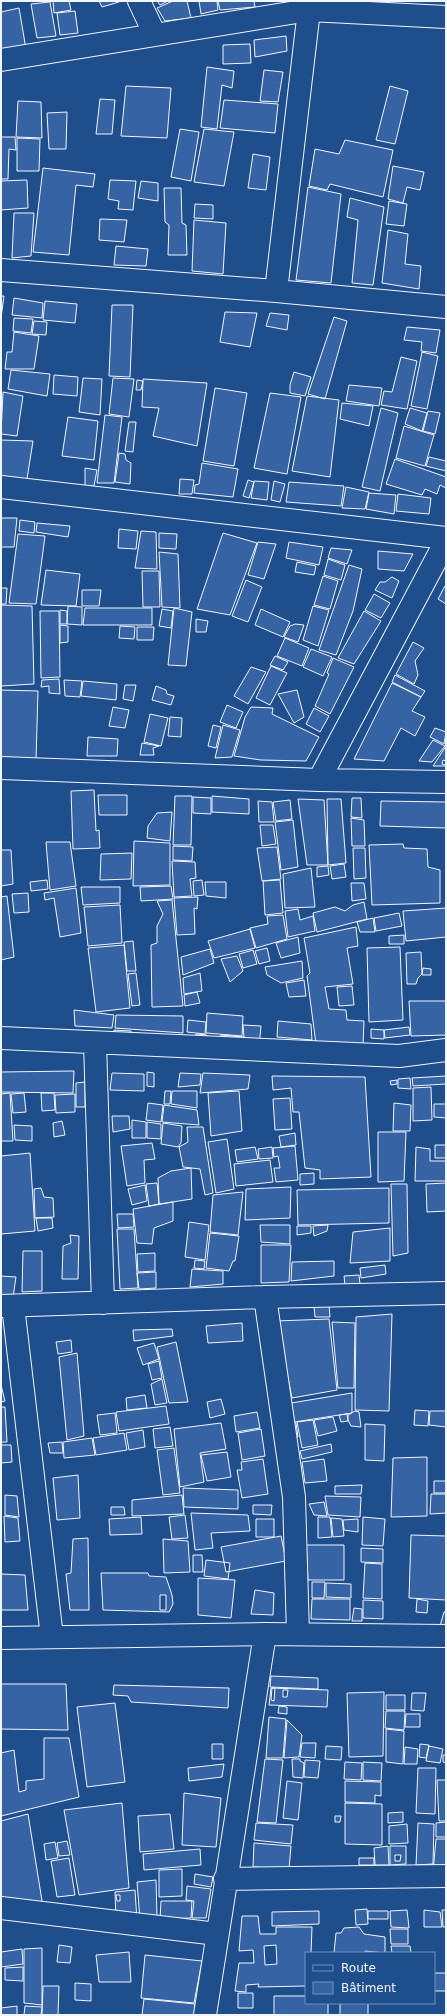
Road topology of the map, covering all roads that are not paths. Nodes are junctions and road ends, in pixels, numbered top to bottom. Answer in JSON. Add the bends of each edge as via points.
{"nodes":[{"id":1,"x":139,"y":1,"type":"edge"},
{"id":2,"x":310,"y":10,"type":"junction"},
{"id":3,"x":446,"y":17,"type":"edge"},
{"id":4,"x":155,"y":35,"type":"junction"},
{"id":5,"x":1,"y":60,"type":"edge"},
{"id":6,"x":1,"y":270,"type":"edge"},
{"id":7,"x":276,"y":291,"type":"junction"},
{"id":8,"x":446,"y":307,"type":"edge"},
{"id":9,"x":1,"y":487,"type":"edge"},
{"id":10,"x":446,"y":538,"type":"edge"},
{"id":11,"x":446,"y":541,"type":"edge"},
{"id":12,"x":1,"y":768,"type":"edge"},
{"id":13,"x":319,"y":780,"type":"junction"},
{"id":14,"x":446,"y":782,"type":"edge"},
{"id":15,"x":1,"y":1038,"type":"edge"},
{"id":16,"x":95,"y":1043,"type":"junction"},
{"id":17,"x":446,"y":1050,"type":"edge"},
{"id":18,"x":446,"y":1293,"type":"edge"},
{"id":19,"x":265,"y":1297,"type":"junction"},
{"id":20,"x":103,"y":1303,"type":"junction"},
{"id":21,"x":7,"y":1306,"type":"edge"},
{"id":22,"x":265,"y":1634,"type":"junction"},
{"id":23,"x":298,"y":1634,"type":"junction"},
{"id":24,"x":446,"y":1636,"type":"edge"},
{"id":25,"x":52,"y":1637,"type":"junction"},
{"id":26,"x":1,"y":1638,"type":"edge"},
{"id":27,"x":446,"y":1876,"type":"edge"},
{"id":28,"x":225,"y":1879,"type":"junction"},
{"id":29,"x":1,"y":1908,"type":"edge"},
{"id":30,"x":217,"y":1934,"type":"junction"},
{"id":31,"x":205,"y":2015,"type":"edge"}],
"edges":[{"from":1,"to":4,"type":"street"},
{"from":2,"to":3,"type":"street"},
{"from":2,"to":4,"type":"street"},
{"from":2,"to":7,"type":"street"},
{"from":4,"to":5,"type":"street"},
{"from":6,"to":7,"type":"street"},
{"from":7,"to":8,"type":"street"},
{"from":9,"to":10,"type":"street"},
{"from":11,"to":13,"type":"street"},
{"from":12,"to":13,"type":"street"},
{"from":13,"to":14,"type":"street"},
{"from":15,"to":16,"type":"street"},
{"from":16,"to":17,"type":"street","via":[[399,1056]]},
{"from":16,"to":20,"type":"street"},
{"from":18,"to":19,"type":"street"},
{"from":19,"to":20,"type":"street"},
{"from":19,"to":23,"type":"street","via":[[294,1497]]},
{"from":20,"to":21,"type":"street"},
{"from":21,"to":25,"type":"street"},
{"from":22,"to":23,"type":"street"},
{"from":22,"to":25,"type":"street"},
{"from":22,"to":28,"type":"street"},
{"from":23,"to":24,"type":"street"},
{"from":25,"to":26,"type":"street"},
{"from":27,"to":28,"type":"street"},
{"from":28,"to":30,"type":"street"},
{"from":29,"to":30,"type":"street"},
{"from":30,"to":31,"type":"street"}]}
